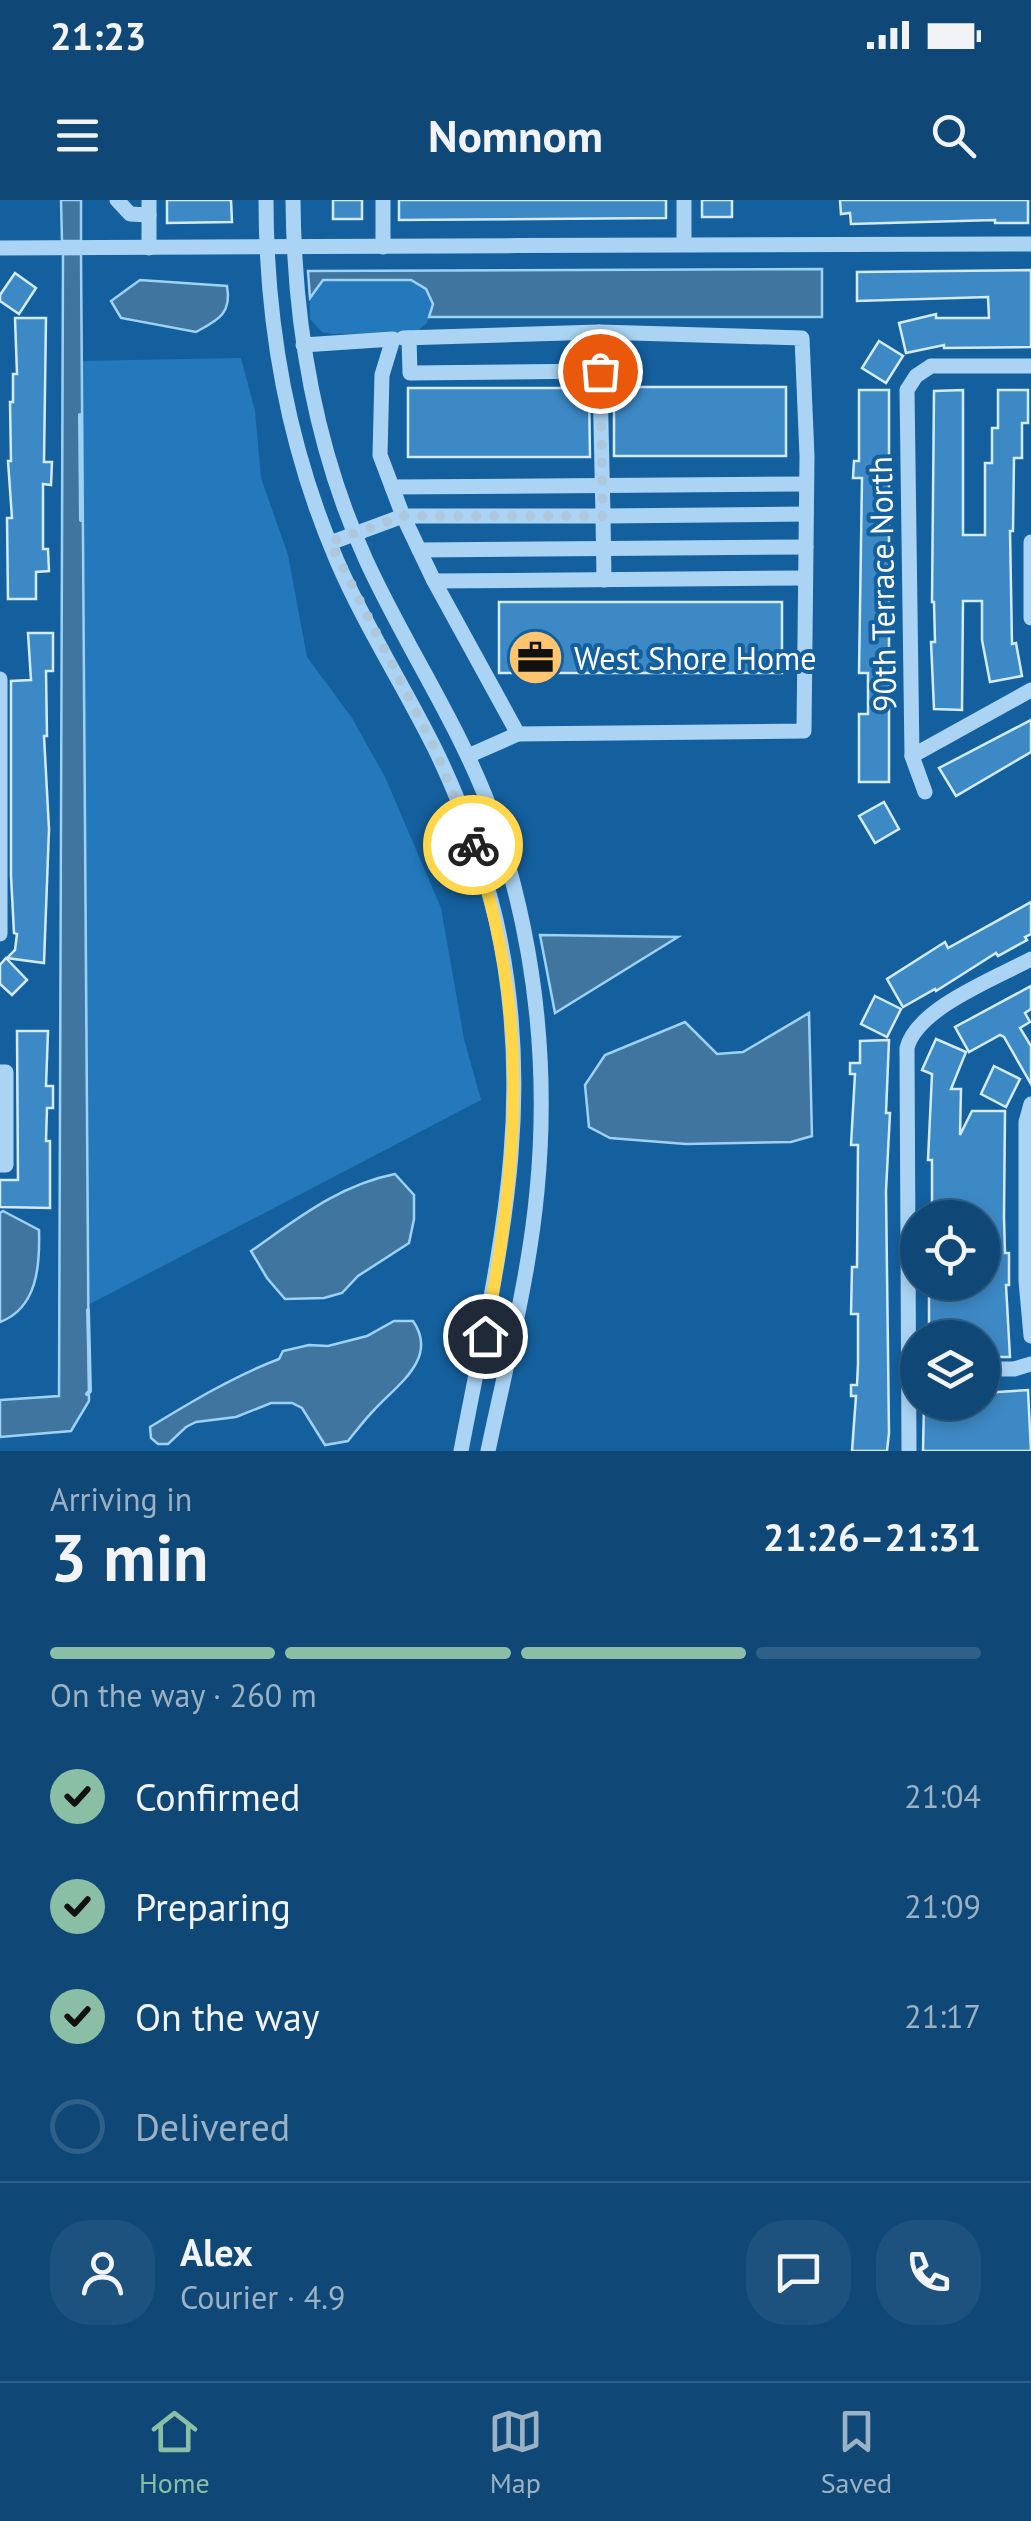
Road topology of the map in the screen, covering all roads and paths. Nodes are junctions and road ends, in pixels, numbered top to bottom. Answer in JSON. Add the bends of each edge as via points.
{"nodes":[{"id":1,"x":117,"y":200,"type":"edge"},
{"id":2,"x":266,"y":200,"type":"edge"},
{"id":3,"x":294,"y":200,"type":"edge"},
{"id":4,"x":383,"y":200,"type":"edge"},
{"id":5,"x":684,"y":200,"type":"edge"},
{"id":6,"x":149,"y":208,"type":"edge"},
{"id":7,"x":684,"y":243,"type":"junction"},
{"id":8,"x":1031,"y":244,"type":"edge"},
{"id":9,"x":383,"y":247,"type":"junction"},
{"id":10,"x":0,"y":248,"type":"edge"},
{"id":11,"x":148,"y":248,"type":"junction"},
{"id":12,"x":267,"y":248,"type":"junction"},
{"id":13,"x":294,"y":249,"type":"junction"},
{"id":14,"x":599,"y":332,"type":"junction"},
{"id":15,"x":401,"y":338,"type":"junction"},
{"id":16,"x":302,"y":345,"type":"junction"},
{"id":17,"x":1031,"y":366,"type":"edge"},
{"id":18,"x":600,"y":371,"type":"junction"},
{"id":19,"x":806,"y":484,"type":"junction"},
{"id":20,"x":602,"y":485,"type":"junction"},
{"id":21,"x":392,"y":487,"type":"junction"},
{"id":22,"x":806,"y":514,"type":"junction"},
{"id":23,"x":403,"y":516,"type":"junction"},
{"id":24,"x":603,"y":516,"type":"junction"},
{"id":25,"x":354,"y":531,"type":"junction"},
{"id":26,"x":330,"y":542,"type":"junction"},
{"id":27,"x":1031,"y":542,"type":"edge"},
{"id":28,"x":806,"y":547,"type":"junction"},
{"id":29,"x":603,"y":548,"type":"junction"},
{"id":30,"x":420,"y":550,"type":"junction"},
{"id":31,"x":805,"y":578,"type":"junction"},
{"id":32,"x":604,"y":580,"type":"junction"},
{"id":33,"x":434,"y":582,"type":"junction"},
{"id":34,"x":1031,"y":618,"type":"edge"},
{"id":35,"x":0,"y":679,"type":"edge"},
{"id":36,"x":1031,"y":690,"type":"edge"},
{"id":37,"x":518,"y":734,"type":"junction"},
{"id":38,"x":468,"y":756,"type":"junction"},
{"id":39,"x":912,"y":756,"type":"junction"},
{"id":40,"x":1,"y":757,"type":"edge"},
{"id":41,"x":925,"y":792,"type":"dead end"},
{"id":42,"x":0,"y":851,"type":"edge"},
{"id":43,"x":0,"y":934,"type":"edge"},
{"id":44,"x":1031,"y":958,"type":"edge"},
{"id":45,"x":3,"y":1072,"type":"edge"},
{"id":46,"x":1031,"y":1104,"type":"edge"},
{"id":47,"x":0,"y":1165,"type":"edge"},
{"id":48,"x":912,"y":1320,"type":"edge"},
{"id":49,"x":1031,"y":1336,"type":"edge"},
{"id":50,"x":1031,"y":1364,"type":"edge"},
{"id":51,"x":1000,"y":1369,"type":"edge"},
{"id":52,"x":911,"y":1420,"type":"edge"},
{"id":53,"x":462,"y":1451,"type":"edge"},
{"id":54,"x":488,"y":1451,"type":"edge"},
{"id":55,"x":909,"y":1451,"type":"edge"}],
"edges":[{"from":1,"to":6,"type":"street","via":[[130,214]]},
{"from":2,"to":12,"type":"street"},
{"from":3,"to":13,"type":"street"},
{"from":4,"to":9,"type":"street"},
{"from":5,"to":7,"type":"street"},
{"from":6,"to":11,"type":"street"},
{"from":7,"to":8,"type":"street"},
{"from":7,"to":9,"type":"street"},
{"from":9,"to":13,"type":"street"},
{"from":10,"to":11,"type":"street"},
{"from":11,"to":12,"type":"street"},
{"from":12,"to":13,"type":"street"},
{"from":12,"to":26,"type":"street","via":[[282,383]]},
{"from":13,"to":16,"type":"street"},
{"from":14,"to":15,"type":"street"},
{"from":14,"to":18,"type":"street"},
{"from":14,"to":19,"type":"street","via":[[802,338]]},
{"from":15,"to":16,"type":"street"},
{"from":15,"to":18,"type":"street","via":[[410,372]]},
{"from":15,"to":21,"type":"street","via":[[382,375],[380,455]]},
{"from":16,"to":25,"type":"street","via":[[330,466]]},
{"from":17,"to":39,"type":"street","name":"90th Terrace North","via":[[931,366],[907,390]]},
{"from":18,"to":20,"type":"street"},
{"from":19,"to":20,"type":"street"},
{"from":19,"to":22,"type":"street"},
{"from":20,"to":21,"type":"street"},
{"from":20,"to":24,"type":"street"},
{"from":21,"to":23,"type":"street"},
{"from":22,"to":24,"type":"street"},
{"from":22,"to":28,"type":"street"},
{"from":23,"to":24,"type":"street"},
{"from":23,"to":25,"type":"street"},
{"from":23,"to":30,"type":"street"},
{"from":24,"to":29,"type":"street"},
{"from":25,"to":26,"type":"street"},
{"from":25,"to":38,"type":"street"},
{"from":26,"to":53,"type":"street","via":[[461,811],[506,976],[515,1082],[509,1196]]},
{"from":27,"to":34,"type":"street"},
{"from":28,"to":29,"type":"street"},
{"from":28,"to":31,"type":"street"},
{"from":29,"to":30,"type":"street"},
{"from":29,"to":32,"type":"street"},
{"from":30,"to":33,"type":"street"},
{"from":31,"to":32,"type":"street"},
{"from":31,"to":37,"type":"street","via":[[804,731]]},
{"from":32,"to":33,"type":"street"},
{"from":33,"to":37,"type":"street"},
{"from":35,"to":40,"type":"street"},
{"from":36,"to":39,"type":"street"},
{"from":37,"to":38,"type":"street"},
{"from":38,"to":54,"type":"street","via":[[514,884],[541,1064],[531,1239]]},
{"from":39,"to":41,"type":"street","name":"90th Terrace North"},
{"from":40,"to":42,"type":"street"},
{"from":42,"to":43,"type":"street"},
{"from":44,"to":48,"type":"street","via":[[935,1012],[910,1035]]},
{"from":45,"to":47,"type":"street","via":[[6,1165]]},
{"from":46,"to":49,"type":"street"},
{"from":50,"to":51,"type":"street"},
{"from":52,"to":55,"type":"street"}]}
